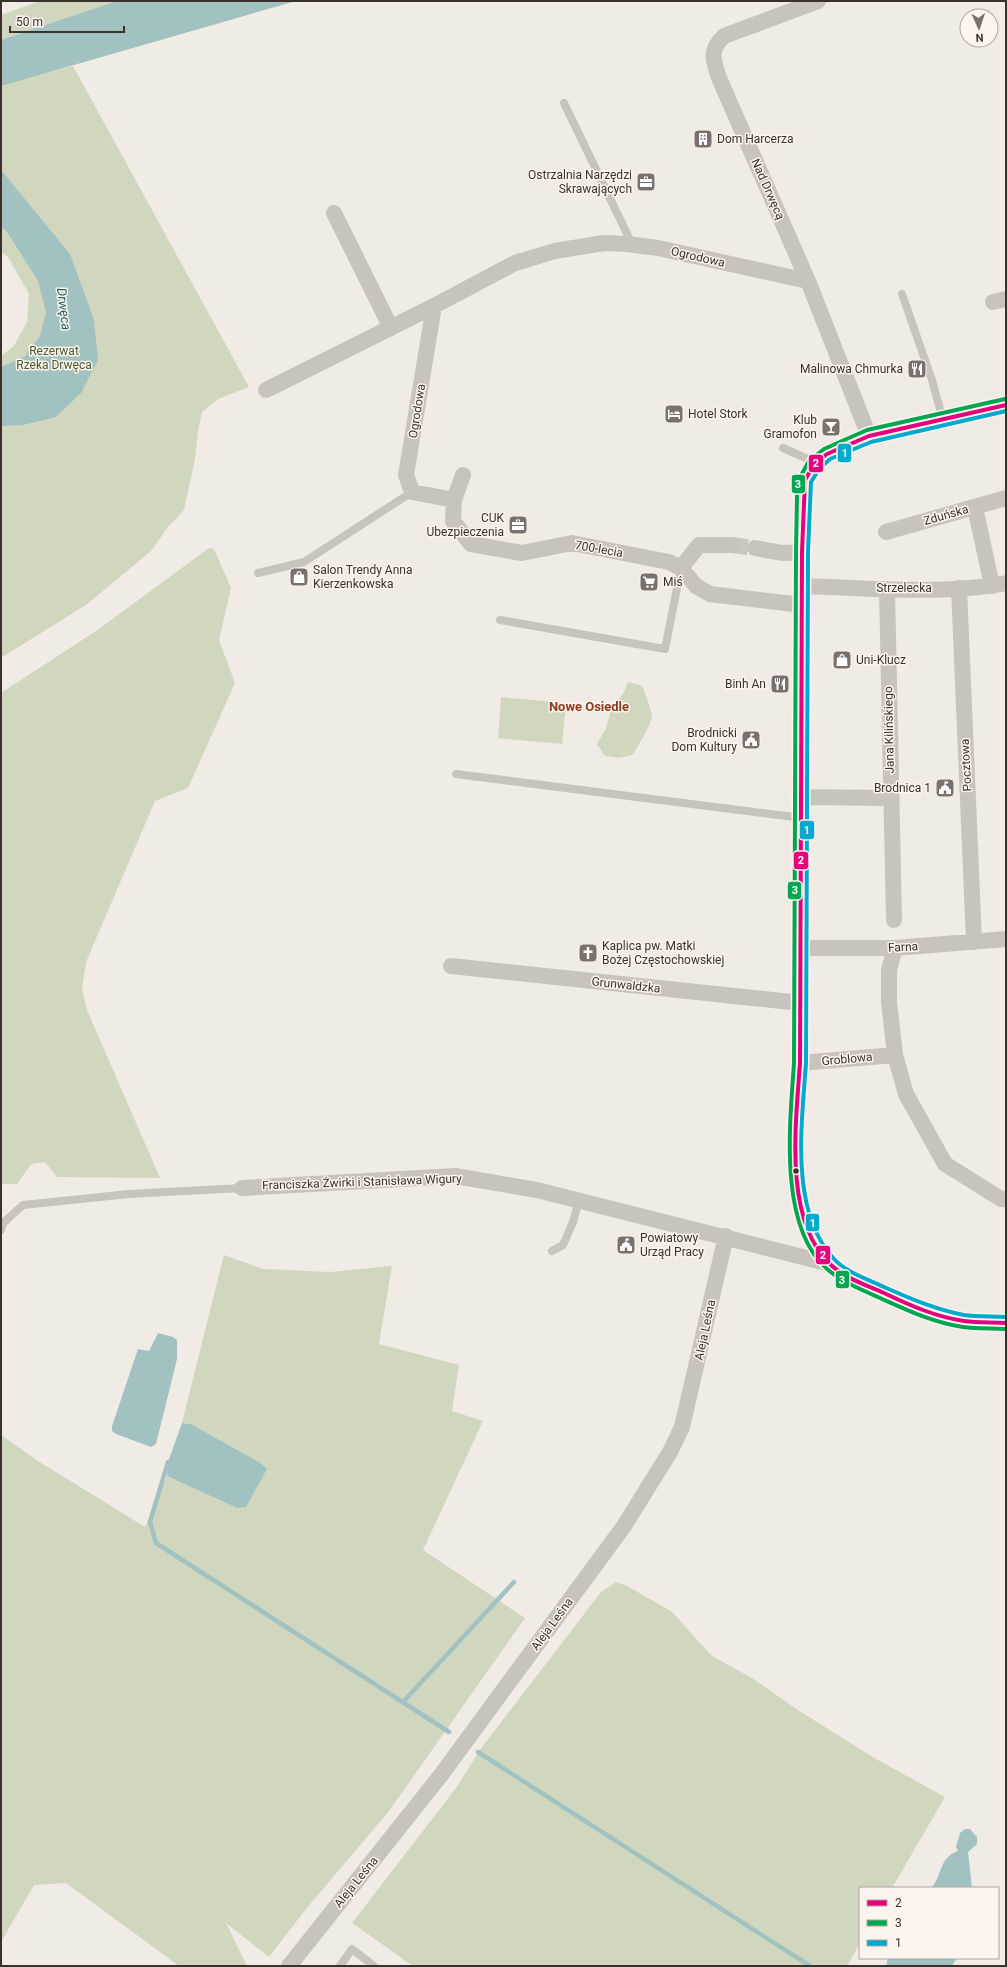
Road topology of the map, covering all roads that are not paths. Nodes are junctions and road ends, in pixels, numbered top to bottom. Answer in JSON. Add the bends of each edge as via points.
{"nodes":[{"id":1,"x":818,"y":1,"type":"edge"},
{"id":2,"x":564,"y":103,"type":"dead end"},
{"id":3,"x":334,"y":213,"type":"dead end"},
{"id":4,"x":632,"y":244,"type":"junction"},
{"id":5,"x":808,"y":281,"type":"junction"},
{"id":6,"x":902,"y":294,"type":"dead end"},
{"id":7,"x":434,"y":306,"type":"junction"},
{"id":8,"x":391,"y":328,"type":"junction"},
{"id":9,"x":266,"y":390,"type":"dead end"},
{"id":10,"x":1006,"y":405,"type":"edge"},
{"id":11,"x":943,"y":420,"type":"junction"},
{"id":12,"x":869,"y":436,"type":"junction"},
{"id":13,"x":783,"y":448,"type":"dead end"},
{"id":14,"x":817,"y":463,"type":"junction"},
{"id":15,"x":463,"y":474,"type":"dead end"},
{"id":16,"x":412,"y":492,"type":"junction"},
{"id":17,"x":1006,"y":498,"type":"edge"},
{"id":18,"x":454,"y":500,"type":"junction"},
{"id":19,"x":975,"y":507,"type":"junction"},
{"id":20,"x":886,"y":532,"type":"dead end"},
{"id":21,"x":732,"y":545,"type":"tunnel mouth"},
{"id":22,"x":755,"y":548,"type":"tunnel mouth"},
{"id":23,"x":802,"y":552,"type":"junction"},
{"id":24,"x":681,"y":568,"type":"junction"},
{"id":25,"x":258,"y":573,"type":"dead end"},
{"id":26,"x":999,"y":585,"type":"edge"},
{"id":27,"x":802,"y":586,"type":"junction"},
{"id":28,"x":959,"y":588,"type":"junction"},
{"id":29,"x":887,"y":589,"type":"junction"},
{"id":30,"x":802,"y":605,"type":"junction"},
{"id":31,"x":500,"y":620,"type":"dead end"},
{"id":32,"x":456,"y":774,"type":"dead end"},
{"id":33,"x":802,"y":797,"type":"junction"},
{"id":34,"x":890,"y":798,"type":"junction"},
{"id":35,"x":802,"y":818,"type":"junction"},
{"id":36,"x":894,"y":920,"type":"dead end"},
{"id":37,"x":1006,"y":939,"type":"edge"},
{"id":38,"x":974,"y":942,"type":"junction"},
{"id":39,"x":800,"y":948,"type":"junction"},
{"id":40,"x":895,"y":948,"type":"junction"},
{"id":41,"x":451,"y":966,"type":"dead end"},
{"id":42,"x":801,"y":1003,"type":"junction"},
{"id":43,"x":895,"y":1055,"type":"junction"},
{"id":44,"x":800,"y":1063,"type":"junction"},
{"id":45,"x":242,"y":1188,"type":"joint"},
{"id":46,"x":1004,"y":1199,"type":"edge"},
{"id":47,"x":579,"y":1200,"type":"junction"},
{"id":48,"x":1,"y":1230,"type":"edge"},
{"id":49,"x":726,"y":1236,"type":"junction"},
{"id":50,"x":552,"y":1251,"type":"dead end"},
{"id":51,"x":830,"y":1264,"type":"junction"},
{"id":52,"x":1006,"y":1323,"type":"edge"},
{"id":53,"x":289,"y":1966,"type":"edge"},
{"id":54,"x":340,"y":1966,"type":"edge"},
{"id":55,"x":374,"y":1966,"type":"edge"}],
"edges":[{"from":1,"to":5,"type":"street","name":"Nad Drwęcą","via":[[724,36],[716,44],[713,54],[719,78]]},
{"from":2,"to":4,"type":"lane"},
{"from":3,"to":8,"type":"street"},
{"from":4,"to":5,"type":"street","name":"Ogrodowa"},
{"from":4,"to":7,"type":"street","name":"Ogrodowa","via":[[604,243],[555,251],[515,263]]},
{"from":5,"to":12,"type":"street"},
{"from":6,"to":11,"type":"lane"},
{"from":7,"to":8,"type":"street","name":"Ogrodowa"},
{"from":7,"to":16,"type":"street","name":"Ogrodowa","via":[[406,475]]},
{"from":8,"to":9,"type":"street","name":"Ogrodowa"},
{"from":10,"to":11,"type":"street"},
{"from":11,"to":12,"type":"street"},
{"from":12,"to":14,"type":"street","via":[[827,454]]},
{"from":13,"to":14,"type":"lane"},
{"from":14,"to":23,"type":"street","via":[[805,480]]},
{"from":15,"to":18,"type":"street","name":"700-lecia"},
{"from":16,"to":18,"type":"street"},
{"from":16,"to":25,"type":"lane","via":[[304,562]]},
{"from":17,"to":19,"type":"street","name":"Zduńska"},
{"from":18,"to":24,"type":"street","name":"700-lecia","via":[[452,521],[471,544],[522,552],[572,543],[669,562]]},
{"from":19,"to":20,"type":"street","name":"Zduńska"},
{"from":19,"to":26,"type":"street"},
{"from":21,"to":24,"type":"street","via":[[699,545]]},
{"from":22,"to":23,"type":"street","via":[[782,553]]},
{"from":23,"to":27,"type":"street"},
{"from":24,"to":30,"type":"street","name":"700-lecia","via":[[696,586],[710,594]]},
{"from":24,"to":31,"type":"lane","via":[[665,649]]},
{"from":26,"to":28,"type":"street","name":"Strzelecka"},
{"from":27,"to":29,"type":"street","name":"Strzelecka"},
{"from":27,"to":30,"type":"street"},
{"from":28,"to":29,"type":"street","name":"Strzelecka"},
{"from":28,"to":38,"type":"street","name":"Pocztowa"},
{"from":29,"to":34,"type":"street","name":"Jana Kilińskiego"},
{"from":30,"to":33,"type":"street"},
{"from":32,"to":35,"type":"lane"},
{"from":33,"to":34,"type":"street"},
{"from":33,"to":35,"type":"street"},
{"from":34,"to":36,"type":"street","name":"Jana Kilińskiego"},
{"from":35,"to":39,"type":"street"},
{"from":37,"to":38,"type":"street","name":"Farna"},
{"from":38,"to":40,"type":"street","name":"Farna"},
{"from":39,"to":40,"type":"street","name":"Farna"},
{"from":39,"to":42,"type":"street"},
{"from":40,"to":43,"type":"street","via":[[889,970],[889,1002]]},
{"from":41,"to":42,"type":"street","name":"Grunwaldzka"},
{"from":42,"to":44,"type":"street"},
{"from":43,"to":44,"type":"street","name":"Groblowa"},
{"from":43,"to":46,"type":"street","via":[[906,1094],[945,1164]]},
{"from":44,"to":51,"type":"street","via":[[796,1137],[801,1208],[810,1237]]},
{"from":45,"to":47,"type":"street","name":"Franciszka Żwirki i Stanisława Wigury","via":[[455,1176],[538,1190]]},
{"from":45,"to":48,"type":"lane","via":[[129,1194],[23,1205],[3,1223]]},
{"from":47,"to":49,"type":"street","name":"Franciszka Żwirki i Stanisława Wigury"},
{"from":47,"to":50,"type":"lane","via":[[564,1245]]},
{"from":49,"to":51,"type":"street","name":"Franciszka Żwirki i Stanisława Wigury"},
{"from":49,"to":53,"type":"street","name":"Aleja Leśna","via":[[682,1427],[670,1452],[624,1526],[441,1775]]},
{"from":51,"to":52,"type":"street","via":[[863,1284],[917,1309],[963,1321]]},
{"from":54,"to":55,"type":"lane","via":[[352,1949]]}]}
